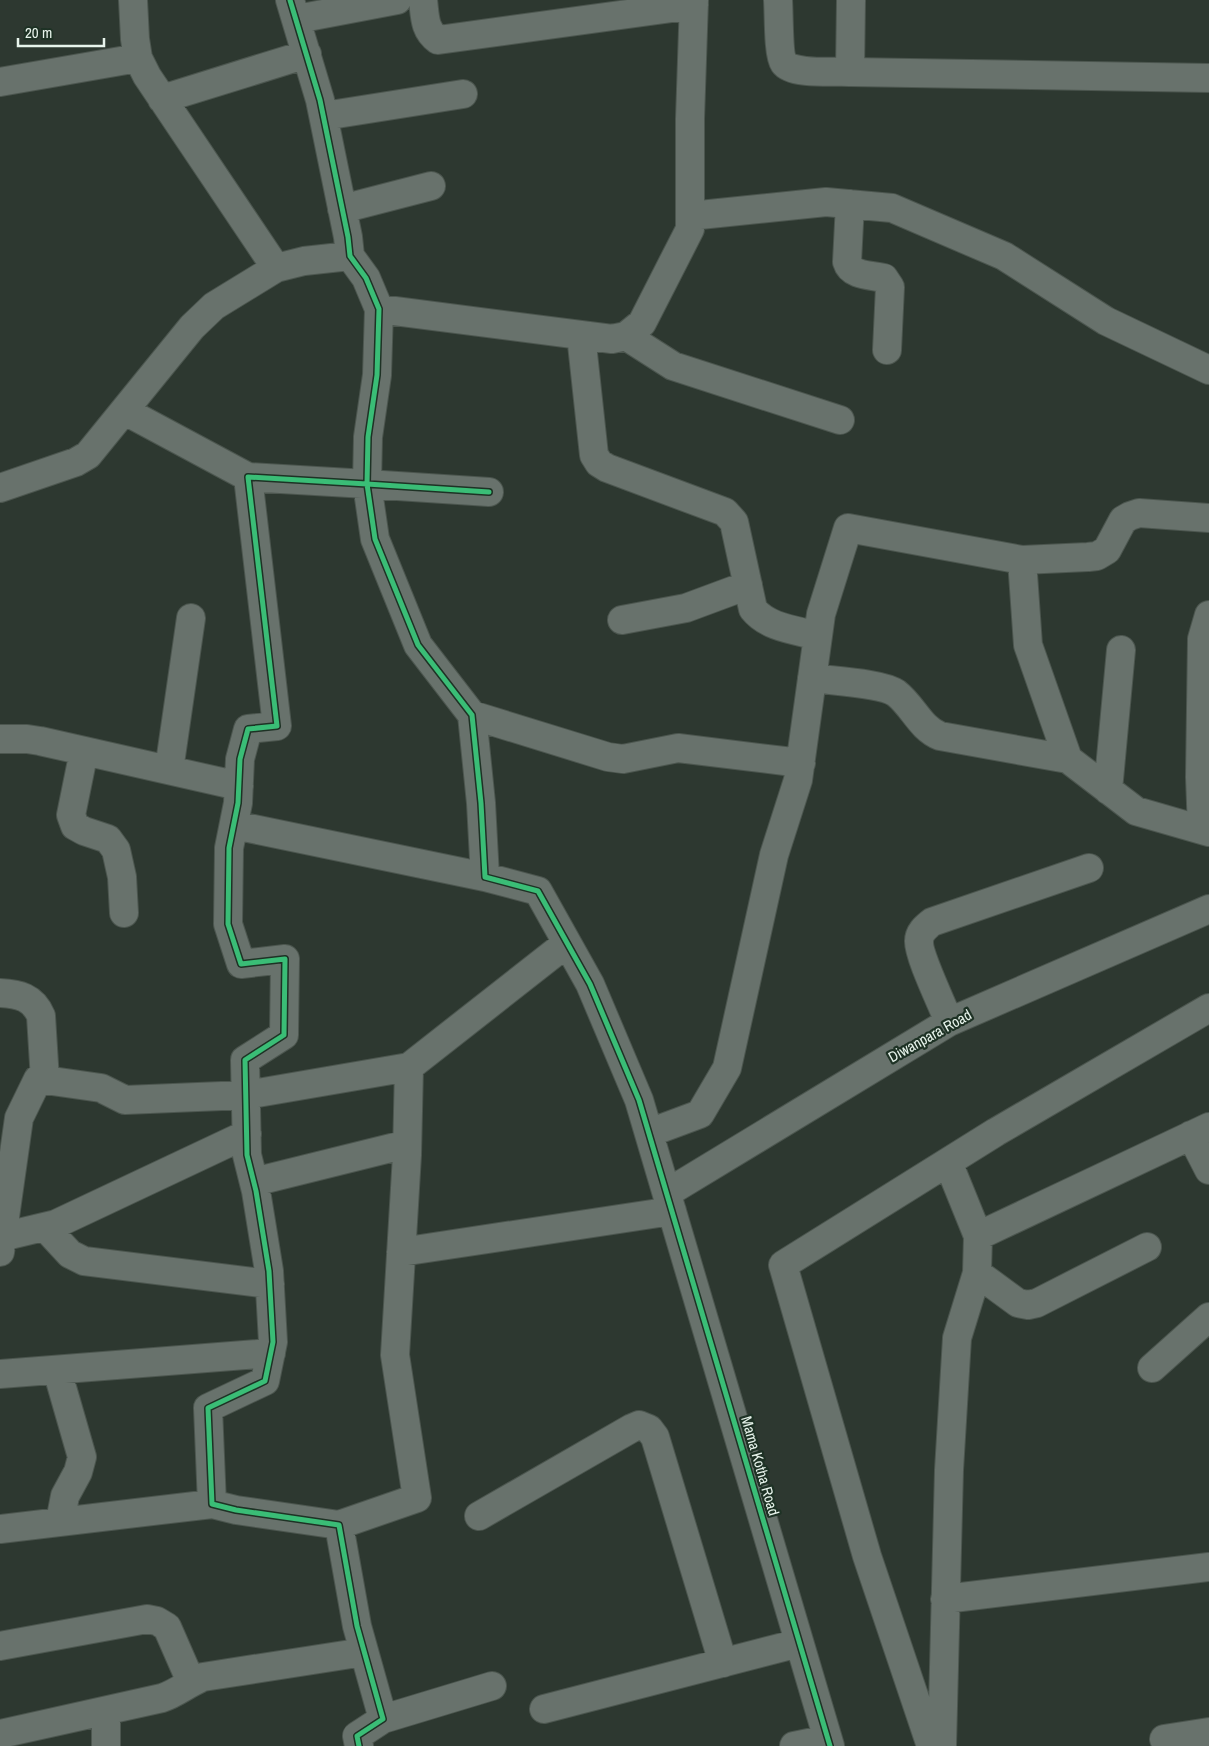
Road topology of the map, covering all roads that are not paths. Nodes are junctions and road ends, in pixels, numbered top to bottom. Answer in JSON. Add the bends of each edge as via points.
{"nodes":[{"id":1,"x":133,"y":0,"type":"edge"},
{"id":2,"x":398,"y":0,"type":"edge"},
{"id":3,"x":423,"y":0,"type":"edge"},
{"id":4,"x":778,"y":0,"type":"edge"},
{"id":5,"x":850,"y":0,"type":"edge"},
{"id":6,"x":694,"y":2,"type":"edge"},
{"id":7,"x":294,"y":10,"type":"edge"},
{"id":8,"x":307,"y":54,"type":"junction"},
{"id":9,"x":138,"y":58,"type":"junction"},
{"id":10,"x":850,"y":72,"type":"junction"},
{"id":11,"x":1209,"y":78,"type":"edge"},
{"id":12,"x":0,"y":82,"type":"edge"},
{"id":13,"x":463,"y":94,"type":"dead end"},
{"id":14,"x":162,"y":99,"type":"junction"},
{"id":15,"x":324,"y":116,"type":"junction"},
{"id":16,"x":431,"y":186,"type":"dead end"},
{"id":17,"x":850,"y":204,"type":"junction"},
{"id":18,"x":342,"y":209,"type":"junction"},
{"id":19,"x":690,"y":216,"type":"junction"},
{"id":20,"x":350,"y":256,"type":"junction"},
{"id":21,"x":276,"y":268,"type":"junction"},
{"id":22,"x":379,"y":309,"type":"junction"},
{"id":23,"x":580,"y":335,"type":"junction"},
{"id":24,"x":626,"y":336,"type":"junction"},
{"id":25,"x":887,"y":350,"type":"dead end"},
{"id":26,"x":1209,"y":370,"type":"edge"},
{"id":27,"x":125,"y":411,"type":"junction"},
{"id":28,"x":840,"y":420,"type":"dead end"},
{"id":29,"x":248,"y":477,"type":"junction"},
{"id":30,"x":367,"y":484,"type":"junction"},
{"id":31,"x":0,"y":488,"type":"edge"},
{"id":32,"x":489,"y":492,"type":"dead end"},
{"id":33,"x":1209,"y":518,"type":"edge"},
{"id":34,"x":1022,"y":560,"type":"junction"},
{"id":35,"x":748,"y":585,"type":"junction"},
{"id":36,"x":1209,"y":615,"type":"edge"},
{"id":37,"x":192,"y":618,"type":"dead end"},
{"id":38,"x":622,"y":620,"type":"dead end"},
{"id":39,"x":818,"y":636,"type":"junction"},
{"id":40,"x":1121,"y":650,"type":"dead end"},
{"id":41,"x":812,"y":678,"type":"junction"},
{"id":42,"x":472,"y":715,"type":"junction"},
{"id":43,"x":0,"y":739,"type":"edge"},
{"id":44,"x":84,"y":751,"type":"junction"},
{"id":45,"x":1068,"y":759,"type":"junction"},
{"id":46,"x":801,"y":763,"type":"junction"},
{"id":47,"x":169,"y":770,"type":"junction"},
{"id":48,"x":238,"y":786,"type":"junction"},
{"id":49,"x":1108,"y":790,"type":"junction"},
{"id":50,"x":234,"y":825,"type":"junction"},
{"id":51,"x":1205,"y":831,"type":"edge"},
{"id":52,"x":1089,"y":868,"type":"dead end"},
{"id":53,"x":485,"y":877,"type":"junction"},
{"id":54,"x":1209,"y":909,"type":"edge"},
{"id":55,"x":124,"y":913,"type":"dead end"},
{"id":56,"x":567,"y":943,"type":"junction"},
{"id":57,"x":0,"y":993,"type":"edge"},
{"id":58,"x":1209,"y":1008,"type":"edge"},
{"id":59,"x":949,"y":1022,"type":"junction"},
{"id":60,"x":409,"y":1067,"type":"junction"},
{"id":61,"x":45,"y":1080,"type":"junction"},
{"id":62,"x":246,"y":1095,"type":"junction"},
{"id":63,"x":10,"y":1117,"type":"edge"},
{"id":64,"x":1200,"y":1131,"type":"edge"},
{"id":65,"x":649,"y":1133,"type":"junction"},
{"id":66,"x":247,"y":1134,"type":"junction"},
{"id":67,"x":407,"y":1144,"type":"junction"},
{"id":68,"x":948,"y":1162,"type":"junction"},
{"id":69,"x":1209,"y":1170,"type":"edge"},
{"id":70,"x":254,"y":1182,"type":"junction"},
{"id":71,"x":670,"y":1202,"type":"junction"},
{"id":72,"x":45,"y":1227,"type":"junction"},
{"id":73,"x":978,"y":1236,"type":"junction"},
{"id":74,"x":1,"y":1244,"type":"edge"},
{"id":75,"x":1147,"y":1247,"type":"dead end"},
{"id":76,"x":401,"y":1252,"type":"junction"},
{"id":77,"x":977,"y":1273,"type":"junction"},
{"id":78,"x":270,"y":1284,"type":"junction"},
{"id":79,"x":1209,"y":1317,"type":"edge"},
{"id":80,"x":271,"y":1353,"type":"junction"},
{"id":81,"x":1152,"y":1368,"type":"dead end"},
{"id":82,"x":57,"y":1370,"type":"junction"},
{"id":83,"x":0,"y":1374,"type":"edge"},
{"id":84,"x":212,"y":1504,"type":"junction"},
{"id":85,"x":479,"y":1516,"type":"dead end"},
{"id":86,"x":60,"y":1522,"type":"junction"},
{"id":87,"x":340,"y":1525,"type":"junction"},
{"id":88,"x":0,"y":1530,"type":"edge"},
{"id":89,"x":1209,"y":1567,"type":"edge"},
{"id":90,"x":945,"y":1599,"type":"junction"},
{"id":91,"x":800,"y":1643,"type":"junction"},
{"id":92,"x":0,"y":1646,"type":"edge"},
{"id":93,"x":364,"y":1652,"type":"junction"},
{"id":94,"x":723,"y":1663,"type":"junction"},
{"id":95,"x":191,"y":1682,"type":"junction"},
{"id":96,"x":492,"y":1686,"type":"dead end"},
{"id":97,"x":544,"y":1709,"type":"dead end"},
{"id":98,"x":106,"y":1711,"type":"junction"},
{"id":99,"x":383,"y":1719,"type":"junction"},
{"id":100,"x":1209,"y":1732,"type":"edge"},
{"id":101,"x":0,"y":1734,"type":"edge"},
{"id":102,"x":1164,"y":1739,"type":"dead end"},
{"id":103,"x":829,"y":1742,"type":"edge"},
{"id":104,"x":106,"y":1746,"type":"edge"},
{"id":105,"x":359,"y":1746,"type":"edge"},
{"id":106,"x":794,"y":1746,"type":"edge"},
{"id":107,"x":931,"y":1746,"type":"edge"},
{"id":108,"x":942,"y":1746,"type":"edge"}],
"edges":[{"from":1,"to":9,"type":"street"},
{"from":2,"to":7,"type":"street"},
{"from":3,"to":6,"type":"street","via":[[430,34],[438,40]]},
{"from":4,"to":10,"type":"street","via":[[784,63],[803,71]]},
{"from":5,"to":10,"type":"street"},
{"from":6,"to":19,"type":"street"},
{"from":7,"to":8,"type":"street"},
{"from":8,"to":14,"type":"street"},
{"from":8,"to":15,"type":"street"},
{"from":9,"to":12,"type":"street"},
{"from":9,"to":14,"type":"street"},
{"from":10,"to":11,"type":"street"},
{"from":13,"to":15,"type":"street"},
{"from":14,"to":21,"type":"street"},
{"from":15,"to":18,"type":"street"},
{"from":16,"to":18,"type":"street"},
{"from":17,"to":19,"type":"street","via":[[826,202]]},
{"from":17,"to":25,"type":"street","via":[[848,268],[884,278],[890,287]]},
{"from":17,"to":26,"type":"street","via":[[892,208],[1004,256],[1106,321]]},
{"from":18,"to":20,"type":"street"},
{"from":19,"to":24,"type":"street","via":[[690,229],[642,323]]},
{"from":20,"to":21,"type":"street"},
{"from":20,"to":22,"type":"street","via":[[366,278]]},
{"from":21,"to":27,"type":"street","via":[[214,306],[192,326]]},
{"from":22,"to":23,"type":"street"},
{"from":22,"to":30,"type":"street","via":[[377,375],[368,437]]},
{"from":23,"to":24,"type":"street","via":[[612,339]]},
{"from":23,"to":35,"type":"street","via":[[594,455],[599,463],[730,516]]},
{"from":24,"to":28,"type":"street","via":[[673,366]]},
{"from":27,"to":29,"type":"street"},
{"from":27,"to":31,"type":"street","via":[[88,455]]},
{"from":29,"to":30,"type":"street"},
{"from":29,"to":48,"type":"street","via":[[277,726],[248,729],[240,759]]},
{"from":30,"to":32,"type":"street"},
{"from":30,"to":42,"type":"street","via":[[375,539],[418,645]]},
{"from":33,"to":34,"type":"street","via":[[1138,513],[1123,520],[1107,550],[1097,556]]},
{"from":34,"to":39,"type":"street","via":[[848,528],[821,614]]},
{"from":34,"to":45,"type":"street","via":[[1028,645]]},
{"from":35,"to":38,"type":"street","via":[[686,608]]},
{"from":35,"to":39,"type":"street","via":[[754,609],[760,618]]},
{"from":36,"to":51,"type":"street","via":[[1202,639],[1200,778]]},
{"from":37,"to":47,"type":"street"},
{"from":39,"to":41,"type":"street"},
{"from":40,"to":49,"type":"street"},
{"from":41,"to":45,"type":"street","via":[[895,692],[926,728],[940,736]]},
{"from":41,"to":46,"type":"street"},
{"from":42,"to":46,"type":"street","via":[[608,757],[623,759],[678,748]]},
{"from":42,"to":53,"type":"street"},
{"from":43,"to":44,"type":"street","via":[[27,739]]},
{"from":44,"to":47,"type":"street"},
{"from":44,"to":55,"type":"street","via":[[71,814],[75,826],[108,839],[116,850],[122,877]]},
{"from":45,"to":49,"type":"street"},
{"from":46,"to":65,"type":"street","via":[[774,856],[726,1068],[700,1114]]},
{"from":47,"to":48,"type":"street"},
{"from":48,"to":50,"type":"street"},
{"from":49,"to":51,"type":"street","via":[[1136,811]]},
{"from":50,"to":53,"type":"street","name":"Mama Kotha Road"},
{"from":50,"to":62,"type":"street","via":[[230,848],[228,924],[241,964],[285,959],[284,1035],[245,1060]]},
{"from":52,"to":59,"type":"street","via":[[932,922],[922,931],[919,941],[921,954]]},
{"from":53,"to":56,"type":"street","name":"Mama Kotha Road","via":[[538,891]]},
{"from":54,"to":59,"type":"street","name":"Diwanpara Road"},
{"from":56,"to":60,"type":"street"},
{"from":56,"to":65,"type":"street","name":"Mama Kotha Road","via":[[590,984],[639,1100]]},
{"from":57,"to":61,"type":"street","via":[[19,994],[37,1007],[41,1016]]},
{"from":58,"to":68,"type":"street"},
{"from":59,"to":71,"type":"street","name":"Diwanpara Road"},
{"from":60,"to":62,"type":"street"},
{"from":60,"to":67,"type":"street"},
{"from":61,"to":62,"type":"street","via":[[101,1088],[125,1100]]},
{"from":61,"to":63,"type":"street","via":[[38,1079]]},
{"from":62,"to":66,"type":"street"},
{"from":63,"to":74,"type":"street"},
{"from":64,"to":69,"type":"street"},
{"from":64,"to":73,"type":"street"},
{"from":65,"to":71,"type":"street","name":"Mama Kotha Road"},
{"from":66,"to":70,"type":"street","via":[[247,1155]]},
{"from":66,"to":72,"type":"street"},
{"from":67,"to":70,"type":"street"},
{"from":67,"to":76,"type":"street"},
{"from":68,"to":73,"type":"street"},
{"from":68,"to":107,"type":"street","via":[[783,1265],[867,1556]]},
{"from":70,"to":78,"type":"street"},
{"from":71,"to":76,"type":"street"},
{"from":71,"to":91,"type":"street","name":"Mama Kotha Road"},
{"from":72,"to":74,"type":"street"},
{"from":72,"to":78,"type":"street","via":[[70,1254],[84,1262]]},
{"from":73,"to":77,"type":"street"},
{"from":75,"to":77,"type":"street","via":[[1028,1305],[1018,1303]]},
{"from":76,"to":87,"type":"street","via":[[395,1355],[418,1498]]},
{"from":77,"to":90,"type":"street","via":[[957,1338]]},
{"from":78,"to":80,"type":"street"},
{"from":79,"to":81,"type":"street"},
{"from":80,"to":82,"type":"street"},
{"from":80,"to":84,"type":"street","via":[[265,1381],[208,1408]]},
{"from":82,"to":83,"type":"street"},
{"from":82,"to":86,"type":"street","via":[[82,1457],[78,1472],[64,1496]]},
{"from":84,"to":86,"type":"street"},
{"from":84,"to":87,"type":"street"},
{"from":85,"to":94,"type":"street","via":[[632,1428],[640,1425],[649,1429],[655,1437]]},
{"from":86,"to":88,"type":"street"},
{"from":87,"to":93,"type":"street"},
{"from":89,"to":90,"type":"street"},
{"from":90,"to":108,"type":"street"},
{"from":91,"to":94,"type":"street"},
{"from":91,"to":103,"type":"street","name":"Mama Kotha Road"},
{"from":92,"to":95,"type":"street","via":[[147,1619],[166,1627]]},
{"from":93,"to":95,"type":"street"},
{"from":93,"to":99,"type":"street"},
{"from":94,"to":97,"type":"street"},
{"from":95,"to":98,"type":"street","via":[[174,1694]]},
{"from":96,"to":99,"type":"street"},
{"from":98,"to":101,"type":"street"},
{"from":98,"to":104,"type":"street"},
{"from":99,"to":105,"type":"street","via":[[357,1736]]},
{"from":100,"to":102,"type":"street"},
{"from":103,"to":106,"type":"street"}]}
